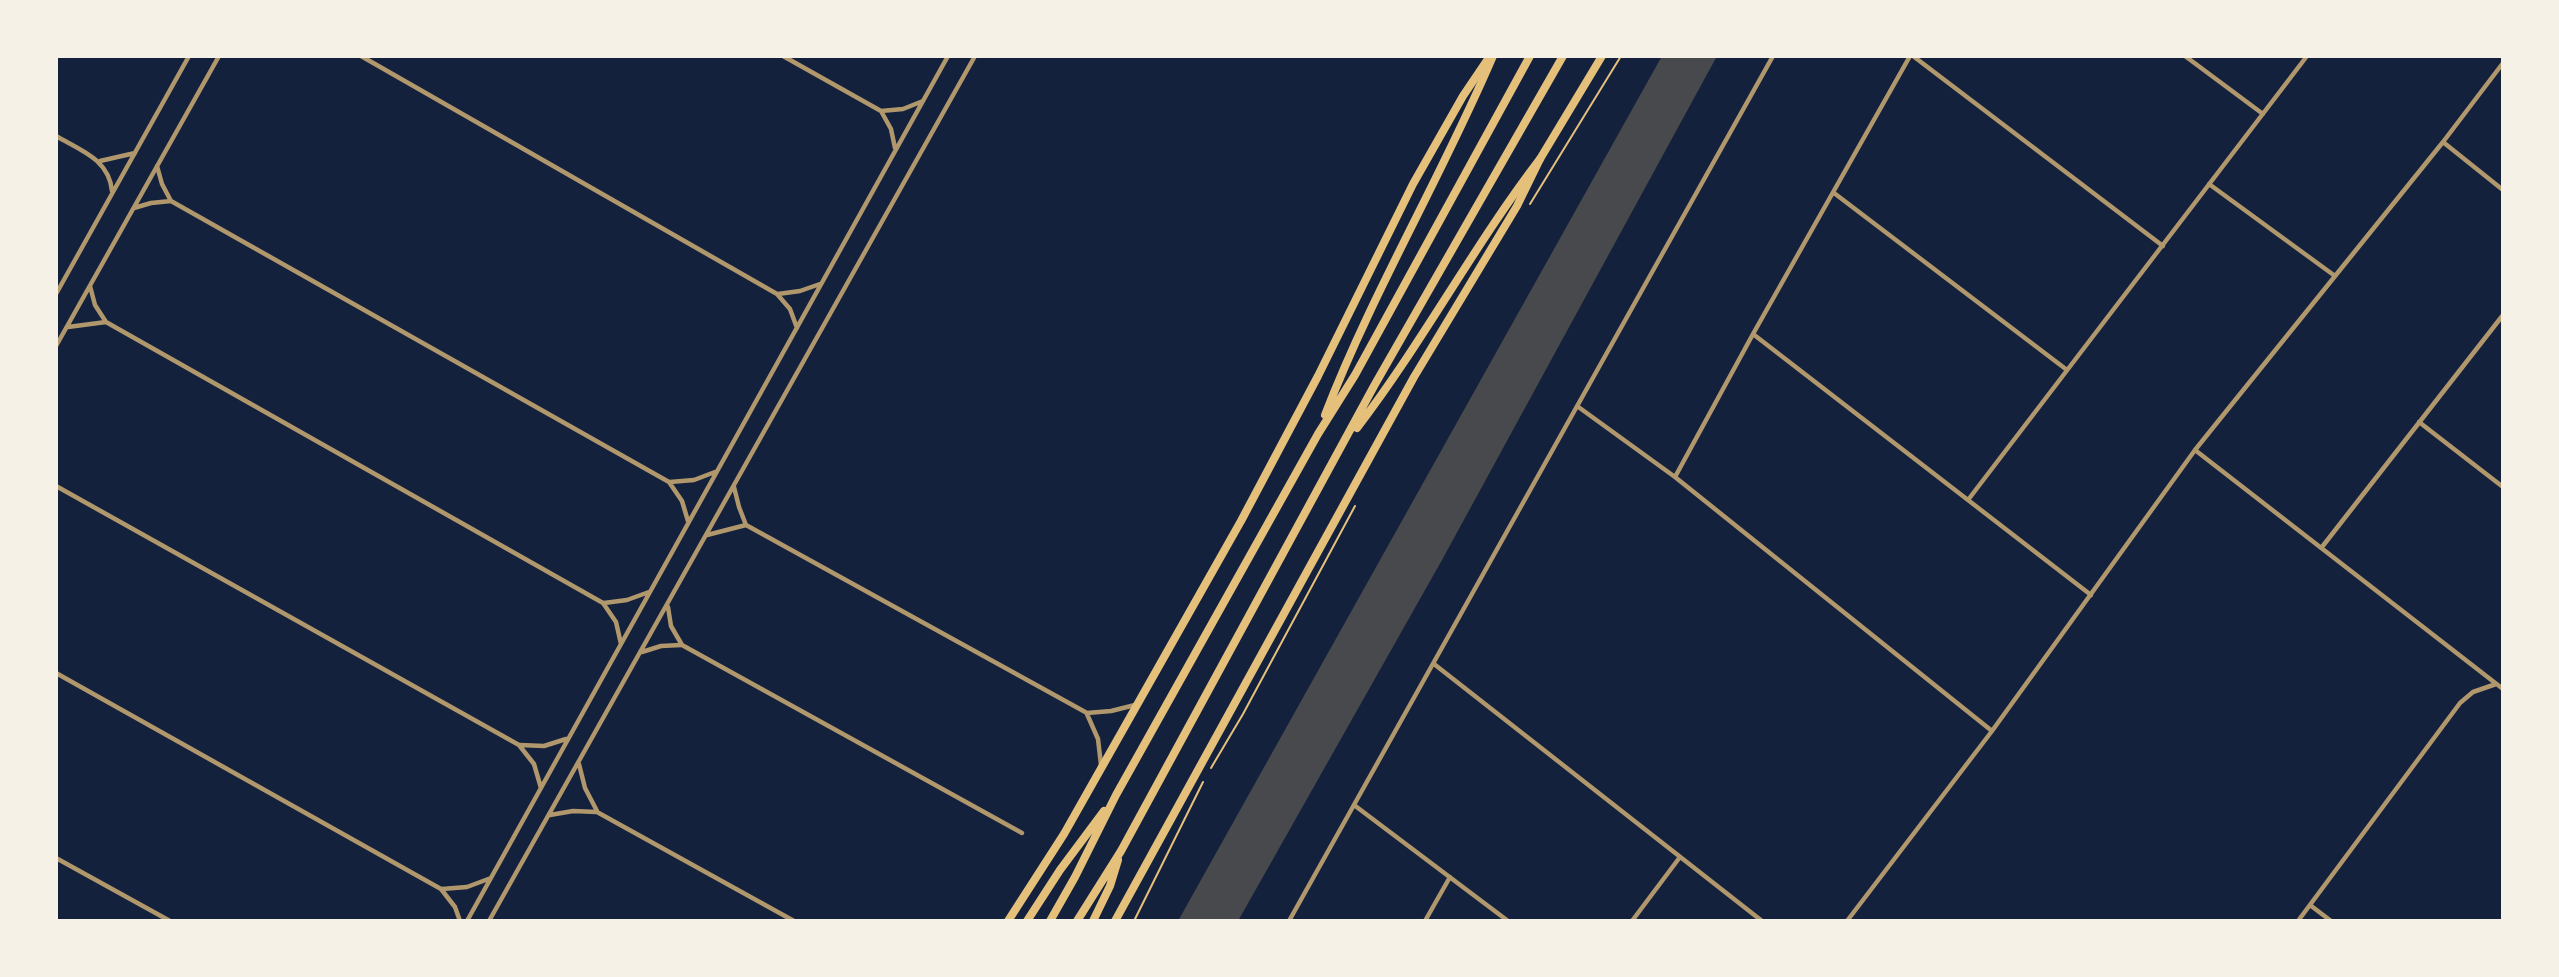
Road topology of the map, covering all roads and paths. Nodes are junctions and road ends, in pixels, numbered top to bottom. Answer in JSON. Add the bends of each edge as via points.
{"nodes":[{"id":1,"x":189,"y":56,"type":"edge"},
{"id":2,"x":219,"y":56,"type":"edge"},
{"id":3,"x":361,"y":56,"type":"edge"},
{"id":4,"x":783,"y":56,"type":"edge"},
{"id":5,"x":948,"y":56,"type":"edge"},
{"id":6,"x":975,"y":56,"type":"edge"},
{"id":7,"x":1491,"y":56,"type":"edge"},
{"id":8,"x":1530,"y":56,"type":"edge"},
{"id":9,"x":1563,"y":56,"type":"edge"},
{"id":10,"x":1602,"y":56,"type":"edge"},
{"id":11,"x":1621,"y":56,"type":"edge"},
{"id":12,"x":1773,"y":56,"type":"edge"},
{"id":13,"x":1912,"y":56,"type":"edge"},
{"id":14,"x":2185,"y":56,"type":"edge"},
{"id":15,"x":2307,"y":56,"type":"edge"},
{"id":16,"x":2503,"y":63,"type":"edge"},
{"id":17,"x":923,"y":101,"type":"junction"},
{"id":18,"x":881,"y":111,"type":"junction"},
{"id":19,"x":2263,"y":114,"type":"junction"},
{"id":20,"x":56,"y":136,"type":"edge"},
{"id":21,"x":2442,"y":142,"type":"junction"},
{"id":22,"x":896,"y":150,"type":"junction"},
{"id":23,"x":135,"y":153,"type":"junction"},
{"id":24,"x":1540,"y":159,"type":"junction"},
{"id":25,"x":99,"y":161,"type":"junction"},
{"id":26,"x":157,"y":166,"type":"junction"},
{"id":27,"x":2209,"y":184,"type":"junction"},
{"id":28,"x":2503,"y":190,"type":"edge"},
{"id":29,"x":113,"y":193,"type":"junction"},
{"id":30,"x":1834,"y":193,"type":"junction"},
{"id":31,"x":171,"y":201,"type":"junction"},
{"id":32,"x":133,"y":208,"type":"junction"},
{"id":33,"x":1525,"y":211,"type":"dead end"},
{"id":34,"x":2163,"y":246,"type":"junction"},
{"id":35,"x":2335,"y":276,"type":"junction"},
{"id":36,"x":65,"y":277,"type":"junction"},
{"id":37,"x":56,"y":279,"type":"edge"},
{"id":38,"x":822,"y":284,"type":"junction"},
{"id":39,"x":90,"y":286,"type":"junction"},
{"id":40,"x":56,"y":294,"type":"edge"},
{"id":41,"x":777,"y":294,"type":"junction"},
{"id":42,"x":2503,"y":315,"type":"edge"},
{"id":43,"x":106,"y":322,"type":"junction"},
{"id":44,"x":67,"y":327,"type":"junction"},
{"id":45,"x":797,"y":328,"type":"junction"},
{"id":46,"x":1753,"y":334,"type":"junction"},
{"id":47,"x":56,"y":346,"type":"edge"},
{"id":48,"x":2067,"y":370,"type":"junction"},
{"id":49,"x":1577,"y":406,"type":"junction"},
{"id":50,"x":2419,"y":422,"type":"junction"},
{"id":51,"x":1318,"y":434,"type":"junction"},
{"id":52,"x":1343,"y":447,"type":"junction"},
{"id":53,"x":2195,"y":450,"type":"junction"},
{"id":54,"x":717,"y":471,"type":"junction"},
{"id":55,"x":1675,"y":477,"type":"junction"},
{"id":56,"x":669,"y":482,"type":"junction"},
{"id":57,"x":56,"y":486,"type":"edge"},
{"id":58,"x":734,"y":487,"type":"junction"},
{"id":59,"x":2503,"y":487,"type":"edge"},
{"id":60,"x":1359,"y":499,"type":"dead end"},
{"id":61,"x":1968,"y":500,"type":"junction"},
{"id":62,"x":688,"y":522,"type":"junction"},
{"id":63,"x":746,"y":525,"type":"junction"},
{"id":64,"x":707,"y":535,"type":"junction"},
{"id":65,"x":2322,"y":547,"type":"junction"},
{"id":66,"x":649,"y":592,"type":"junction"},
{"id":67,"x":2091,"y":594,"type":"junction"},
{"id":68,"x":603,"y":603,"type":"junction"},
{"id":69,"x":668,"y":605,"type":"junction"},
{"id":70,"x":621,"y":643,"type":"junction"},
{"id":71,"x":682,"y":645,"type":"junction"},
{"id":72,"x":641,"y":653,"type":"junction"},
{"id":73,"x":1434,"y":664,"type":"junction"},
{"id":74,"x":56,"y":673,"type":"edge"},
{"id":75,"x":2497,"y":684,"type":"junction"},
{"id":76,"x":2503,"y":689,"type":"edge"},
{"id":77,"x":1135,"y":705,"type":"junction"},
{"id":78,"x":1087,"y":713,"type":"junction"},
{"id":79,"x":1992,"y":731,"type":"junction"},
{"id":80,"x":568,"y":739,"type":"junction"},
{"id":81,"x":519,"y":745,"type":"junction"},
{"id":82,"x":579,"y":762,"type":"junction"},
{"id":83,"x":1101,"y":769,"type":"junction"},
{"id":84,"x":1210,"y":770,"type":"dead end"},
{"id":85,"x":1204,"y":781,"type":"dead end"},
{"id":86,"x":541,"y":788,"type":"junction"},
{"id":87,"x":1116,"y":795,"type":"junction"},
{"id":88,"x":1354,"y":805,"type":"junction"},
{"id":89,"x":597,"y":812,"type":"junction"},
{"id":90,"x":549,"y":816,"type":"junction"},
{"id":91,"x":1022,"y":833,"type":"dead end"},
{"id":92,"x":1121,"y":850,"type":"junction"},
{"id":93,"x":1680,"y":857,"type":"junction"},
{"id":94,"x":56,"y":858,"type":"edge"},
{"id":95,"x":1450,"y":877,"type":"junction"},
{"id":96,"x":491,"y":878,"type":"junction"},
{"id":97,"x":441,"y":889,"type":"junction"},
{"id":98,"x":2310,"y":905,"type":"junction"},
{"id":99,"x":170,"y":921,"type":"edge"},
{"id":100,"x":460,"y":921,"type":"edge"},
{"id":101,"x":467,"y":921,"type":"edge"},
{"id":102,"x":489,"y":921,"type":"edge"},
{"id":103,"x":794,"y":921,"type":"edge"},
{"id":104,"x":1008,"y":921,"type":"edge"},
{"id":105,"x":1027,"y":921,"type":"edge"},
{"id":106,"x":1050,"y":921,"type":"edge"},
{"id":107,"x":1077,"y":921,"type":"edge"},
{"id":108,"x":1093,"y":921,"type":"edge"},
{"id":109,"x":1115,"y":921,"type":"edge"},
{"id":110,"x":1134,"y":921,"type":"edge"},
{"id":111,"x":1289,"y":921,"type":"edge"},
{"id":112,"x":1425,"y":921,"type":"edge"},
{"id":113,"x":1508,"y":921,"type":"edge"},
{"id":114,"x":1632,"y":921,"type":"edge"},
{"id":115,"x":1762,"y":921,"type":"edge"},
{"id":116,"x":1847,"y":921,"type":"edge"},
{"id":117,"x":2298,"y":921,"type":"edge"},
{"id":118,"x":2330,"y":921,"type":"edge"}],
"edges":[{"from":1,"to":23,"type":"street"},
{"from":2,"to":26,"type":"street"},
{"from":3,"to":41,"type":"street"},
{"from":4,"to":18,"type":"street"},
{"from":5,"to":17,"type":"street"},
{"from":6,"to":58,"type":"street"},
{"from":7,"to":51,"type":"main road","via":[[1474,102],[1361,327]]},
{"from":7,"to":77,"type":"main road","via":[[1413,184],[1306,400]]},
{"from":8,"to":51,"type":"main road"},
{"from":9,"to":52,"type":"main road"},
{"from":10,"to":24,"type":"main road"},
{"from":11,"to":33,"type":"path"},
{"from":12,"to":49,"type":"street"},
{"from":13,"to":30,"type":"street"},
{"from":13,"to":34,"type":"street"},
{"from":14,"to":19,"type":"street"},
{"from":15,"to":19,"type":"street"},
{"from":16,"to":21,"type":"street"},
{"from":17,"to":18,"type":"street"},
{"from":17,"to":22,"type":"street"},
{"from":18,"to":22,"type":"street"},
{"from":19,"to":27,"type":"street"},
{"from":20,"to":25,"type":"street"},
{"from":21,"to":28,"type":"street"},
{"from":21,"to":35,"type":"street"},
{"from":22,"to":38,"type":"street"},
{"from":23,"to":25,"type":"street"},
{"from":23,"to":29,"type":"street"},
{"from":24,"to":52,"type":"main road","via":[[1509,199],[1392,382]]},
{"from":24,"to":109,"type":"main road","via":[[1517,206],[1414,377]]},
{"from":25,"to":29,"type":"street","via":[[109,175]]},
{"from":26,"to":31,"type":"street"},
{"from":26,"to":32,"type":"street"},
{"from":27,"to":34,"type":"street"},
{"from":27,"to":35,"type":"street"},
{"from":29,"to":36,"type":"street"},
{"from":30,"to":46,"type":"street"},
{"from":30,"to":48,"type":"street"},
{"from":31,"to":32,"type":"street"},
{"from":31,"to":56,"type":"street"},
{"from":32,"to":39,"type":"street"},
{"from":34,"to":48,"type":"street"},
{"from":35,"to":53,"type":"street"},
{"from":36,"to":37,"type":"street"},
{"from":36,"to":40,"type":"street"},
{"from":38,"to":41,"type":"street"},
{"from":38,"to":45,"type":"street"},
{"from":39,"to":43,"type":"street"},
{"from":39,"to":44,"type":"street"},
{"from":41,"to":45,"type":"street","via":[[790,309]]},
{"from":42,"to":50,"type":"street"},
{"from":43,"to":44,"type":"street"},
{"from":43,"to":68,"type":"street"},
{"from":44,"to":47,"type":"street"},
{"from":45,"to":54,"type":"street"},
{"from":46,"to":55,"type":"street"},
{"from":46,"to":61,"type":"street"},
{"from":48,"to":61,"type":"street"},
{"from":49,"to":55,"type":"street"},
{"from":49,"to":73,"type":"street"},
{"from":50,"to":59,"type":"street"},
{"from":50,"to":65,"type":"street"},
{"from":51,"to":87,"type":"main road"},
{"from":52,"to":92,"type":"main road"},
{"from":53,"to":65,"type":"street"},
{"from":53,"to":67,"type":"street"},
{"from":54,"to":56,"type":"street","via":[[694,480]]},
{"from":54,"to":62,"type":"street"},
{"from":55,"to":79,"type":"street"},
{"from":56,"to":62,"type":"street","via":[[682,500]]},
{"from":57,"to":81,"type":"street"},
{"from":58,"to":63,"type":"street"},
{"from":58,"to":64,"type":"street"},
{"from":60,"to":84,"type":"path"},
{"from":61,"to":67,"type":"street"},
{"from":62,"to":66,"type":"street"},
{"from":63,"to":64,"type":"street"},
{"from":63,"to":78,"type":"street"},
{"from":64,"to":69,"type":"street"},
{"from":65,"to":75,"type":"street"},
{"from":66,"to":68,"type":"street"},
{"from":66,"to":70,"type":"street"},
{"from":67,"to":79,"type":"street"},
{"from":68,"to":70,"type":"street","via":[[616,622]]},
{"from":69,"to":71,"type":"street","via":[[671,626]]},
{"from":69,"to":72,"type":"street"},
{"from":70,"to":80,"type":"street"},
{"from":71,"to":72,"type":"street"},
{"from":71,"to":91,"type":"street"},
{"from":72,"to":82,"type":"street"},
{"from":73,"to":88,"type":"street"},
{"from":73,"to":93,"type":"street"},
{"from":74,"to":97,"type":"street"},
{"from":75,"to":76,"type":"street"},
{"from":75,"to":98,"type":"street","via":[[2473,692],[2460,703]]},
{"from":77,"to":78,"type":"street"},
{"from":77,"to":83,"type":"main road"},
{"from":78,"to":83,"type":"street","via":[[1098,739]]},
{"from":79,"to":116,"type":"street"},
{"from":80,"to":81,"type":"street","via":[[544,746]]},
{"from":80,"to":86,"type":"street"},
{"from":81,"to":86,"type":"street","via":[[534,764]]},
{"from":82,"to":89,"type":"street"},
{"from":82,"to":90,"type":"street"},
{"from":83,"to":104,"type":"main road"},
{"from":85,"to":110,"type":"path"},
{"from":86,"to":96,"type":"street"},
{"from":87,"to":105,"type":"main road"},
{"from":87,"to":106,"type":"main road"},
{"from":88,"to":95,"type":"street"},
{"from":88,"to":111,"type":"street"},
{"from":89,"to":90,"type":"street"},
{"from":89,"to":103,"type":"street"},
{"from":90,"to":102,"type":"street"},
{"from":92,"to":107,"type":"main road"},
{"from":92,"to":108,"type":"main road"},
{"from":93,"to":114,"type":"street"},
{"from":93,"to":115,"type":"street"},
{"from":94,"to":99,"type":"street"},
{"from":95,"to":112,"type":"street"},
{"from":95,"to":113,"type":"street"},
{"from":96,"to":97,"type":"street","via":[[467,887]]},
{"from":96,"to":101,"type":"street"},
{"from":97,"to":100,"type":"street"},
{"from":98,"to":117,"type":"street"},
{"from":98,"to":118,"type":"street"}]}
